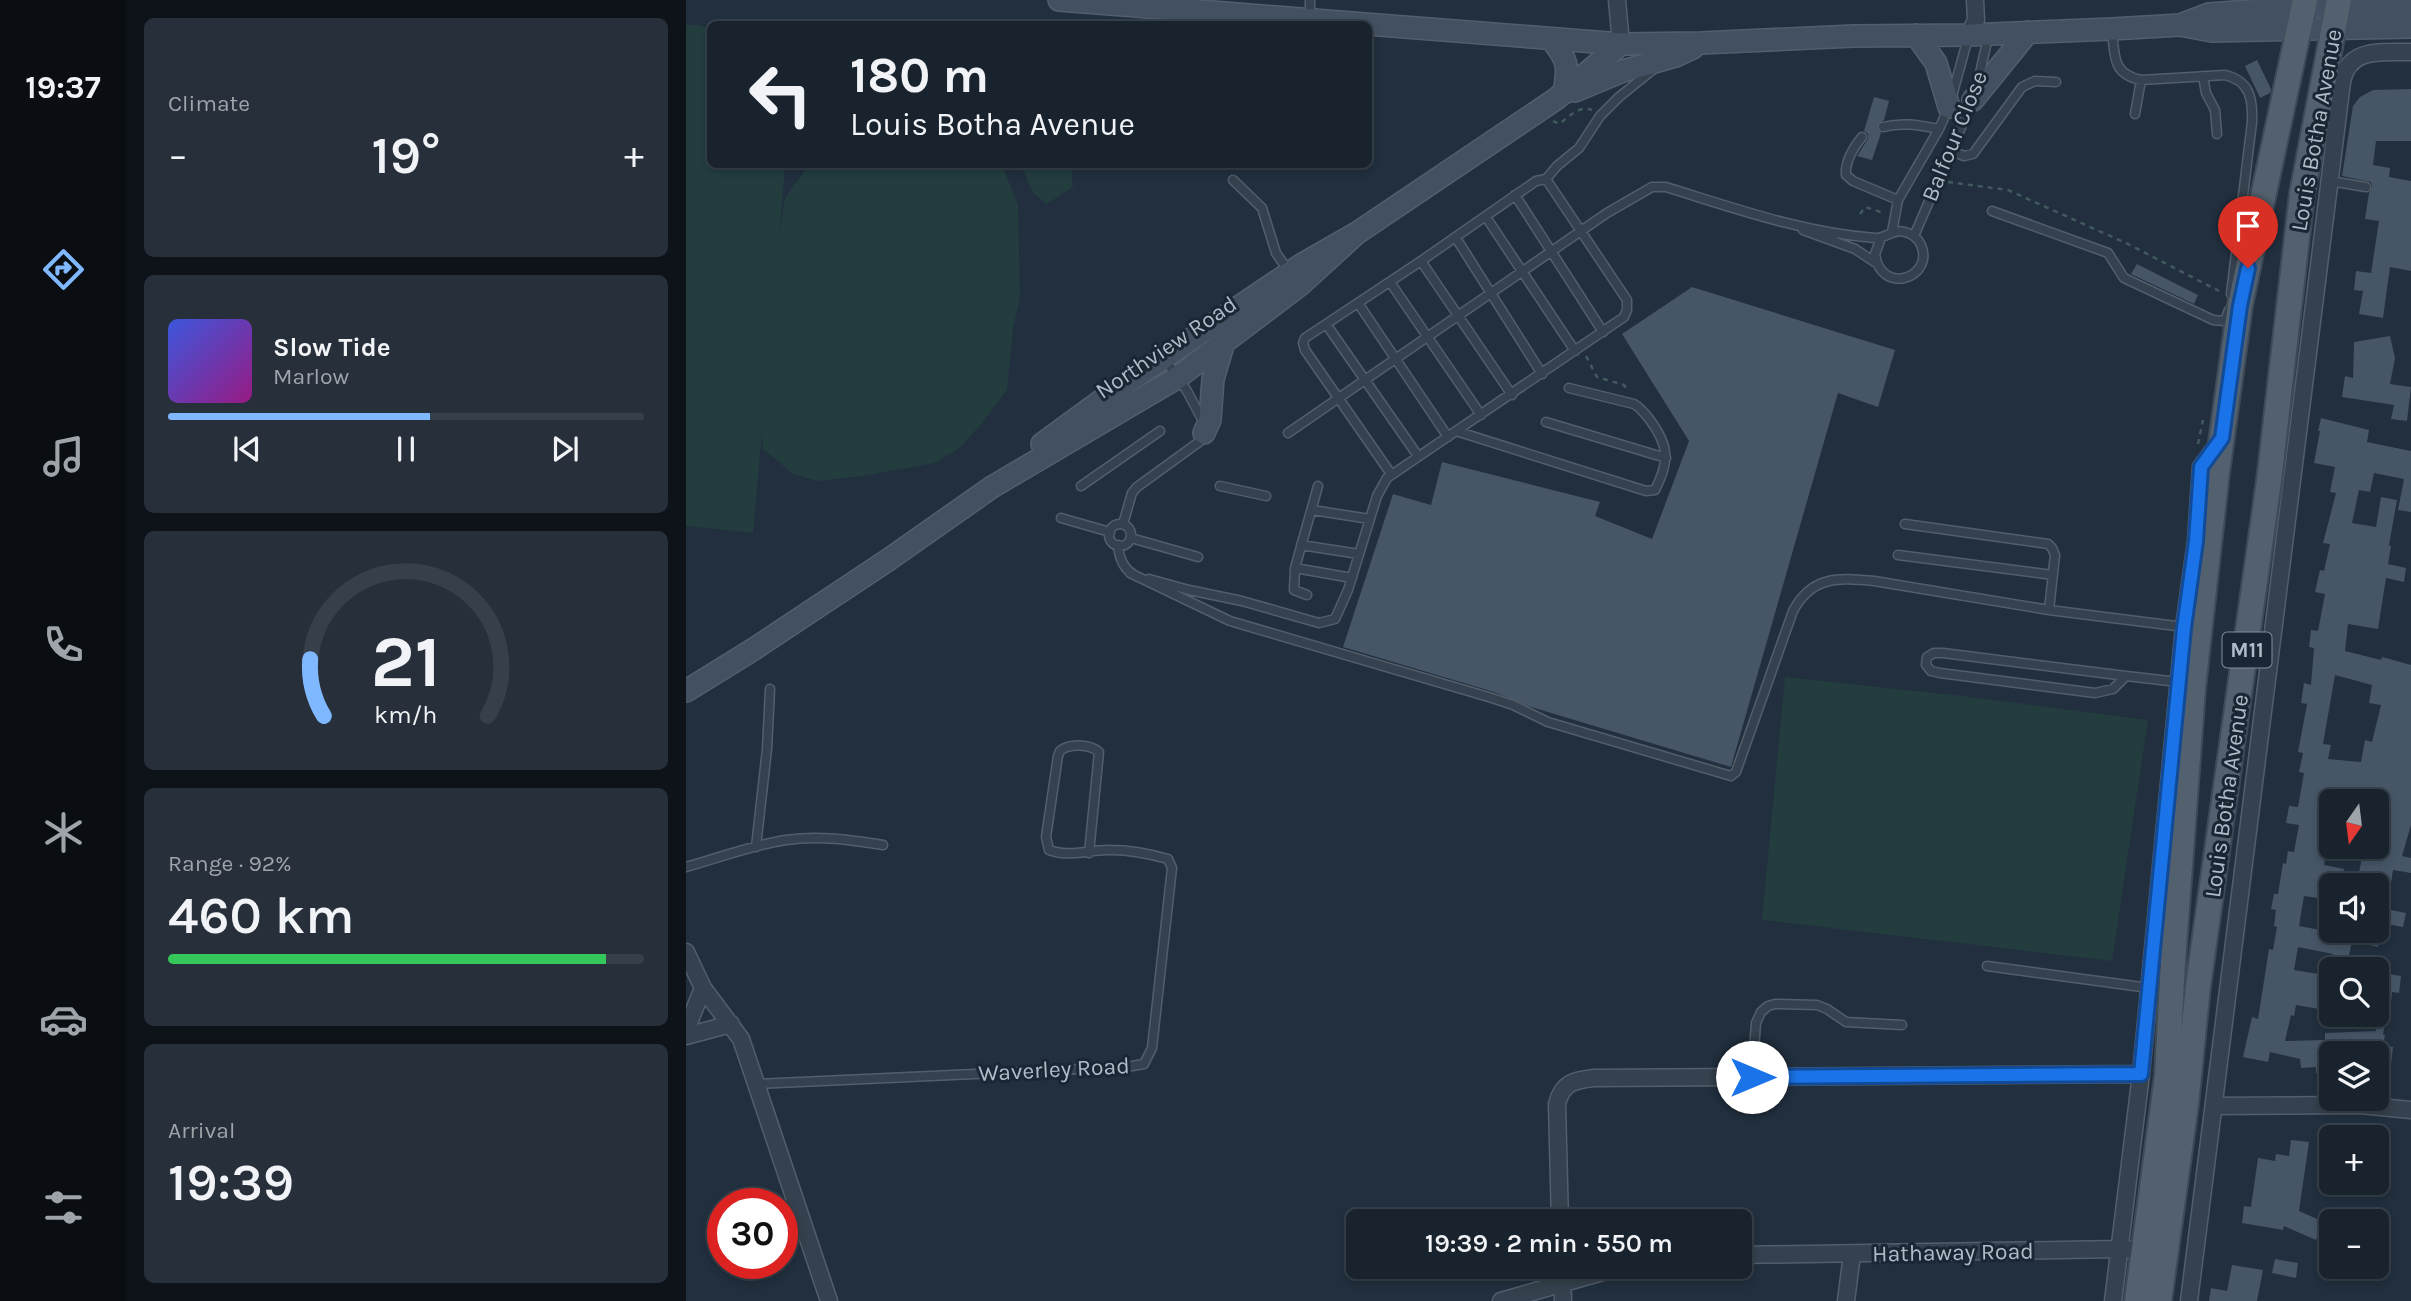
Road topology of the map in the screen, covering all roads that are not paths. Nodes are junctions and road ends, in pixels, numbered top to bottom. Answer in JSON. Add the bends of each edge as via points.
{"nodes":[{"id":1,"x":1059,"y":0,"type":"edge"},
{"id":2,"x":1616,"y":0,"type":"edge"},
{"id":3,"x":1975,"y":0,"type":"edge"},
{"id":4,"x":2258,"y":6,"type":"edge"},
{"id":5,"x":2411,"y":7,"type":"edge"},
{"id":6,"x":1310,"y":10,"type":"edge"},
{"id":7,"x":2302,"y":12,"type":"edge"},
{"id":8,"x":2336,"y":12,"type":"edge"},
{"id":9,"x":2180,"y":24,"type":"junction"},
{"id":10,"x":2411,"y":27,"type":"edge"},
{"id":11,"x":2112,"y":29,"type":"junction"},
{"id":12,"x":1978,"y":30,"type":"junction"},
{"id":13,"x":2028,"y":32,"type":"junction"},
{"id":14,"x":1916,"y":35,"type":"junction"},
{"id":15,"x":1551,"y":38,"type":"junction"},
{"id":16,"x":1701,"y":43,"type":"junction"},
{"id":17,"x":1621,"y":44,"type":"junction"},
{"id":18,"x":2411,"y":52,"type":"edge"},
{"id":19,"x":1665,"y":59,"type":"junction"},
{"id":20,"x":2203,"y":76,"type":"junction"},
{"id":21,"x":2141,"y":80,"type":"junction"},
{"id":22,"x":2056,"y":82,"type":"dead end"},
{"id":23,"x":1554,"y":100,"type":"junction"},
{"id":24,"x":1973,"y":100,"type":"junction"},
{"id":25,"x":1949,"y":107,"type":"junction"},
{"id":26,"x":2135,"y":114,"type":"dead end"},
{"id":27,"x":1882,"y":127,"type":"dead end"},
{"id":28,"x":1939,"y":129,"type":"junction"},
{"id":29,"x":2217,"y":134,"type":"dead end"},
{"id":30,"x":1861,"y":137,"type":"dead end"},
{"id":31,"x":2323,"y":138,"type":"junction"},
{"id":32,"x":1951,"y":151,"type":"junction"},
{"id":33,"x":1546,"y":179,"type":"junction"},
{"id":34,"x":1233,"y":180,"type":"dead end"},
{"id":35,"x":2330,"y":181,"type":"junction"},
{"id":36,"x":2366,"y":187,"type":"dead end"},
{"id":37,"x":1515,"y":195,"type":"junction"},
{"id":38,"x":1898,"y":200,"type":"junction"},
{"id":39,"x":1992,"y":211,"type":"dead end"},
{"id":40,"x":1486,"y":217,"type":"junction"},
{"id":41,"x":1789,"y":224,"type":"junction"},
{"id":42,"x":1892,"y":232,"type":"junction"},
{"id":43,"x":1357,"y":233,"type":"junction"},
{"id":44,"x":1914,"y":236,"type":"junction"},
{"id":45,"x":1455,"y":237,"type":"junction"},
{"id":46,"x":1881,"y":238,"type":"junction"},
{"id":47,"x":1421,"y":261,"type":"junction"},
{"id":48,"x":1876,"y":263,"type":"junction"},
{"id":49,"x":1290,"y":273,"type":"junction"},
{"id":50,"x":1390,"y":282,"type":"junction"},
{"id":51,"x":1358,"y":303,"type":"junction"},
{"id":52,"x":1326,"y":324,"type":"junction"},
{"id":53,"x":1603,"y":332,"type":"junction"},
{"id":54,"x":1224,"y":342,"type":"junction"},
{"id":55,"x":1578,"y":349,"type":"junction"},
{"id":56,"x":1164,"y":358,"type":"junction"},
{"id":57,"x":1542,"y":374,"type":"junction"},
{"id":58,"x":1177,"y":378,"type":"junction"},
{"id":59,"x":1569,"y":388,"type":"dead end"},
{"id":60,"x":1512,"y":395,"type":"junction"},
{"id":61,"x":1481,"y":415,"type":"junction"},
{"id":62,"x":1546,"y":422,"type":"dead end"},
{"id":63,"x":1160,"y":431,"type":"dead end"},
{"id":64,"x":1204,"y":433,"type":"junction"},
{"id":65,"x":1288,"y":433,"type":"dead end"},
{"id":66,"x":1452,"y":434,"type":"junction"},
{"id":67,"x":2222,"y":438,"type":"junction"},
{"id":68,"x":1418,"y":456,"type":"junction"},
{"id":69,"x":1666,"y":458,"type":"junction"},
{"id":70,"x":1391,"y":474,"type":"junction"},
{"id":71,"x":1081,"y":486,"type":"dead end"},
{"id":72,"x":1220,"y":486,"type":"dead end"},
{"id":73,"x":1318,"y":486,"type":"dead end"},
{"id":74,"x":992,"y":487,"type":"junction"},
{"id":75,"x":1266,"y":496,"type":"dead end"},
{"id":76,"x":1312,"y":510,"type":"junction"},
{"id":77,"x":1061,"y":518,"type":"dead end"},
{"id":78,"x":1370,"y":519,"type":"junction"},
{"id":79,"x":1124,"y":524,"type":"junction"},
{"id":80,"x":1905,"y":524,"type":"dead end"},
{"id":81,"x":1110,"y":532,"type":"junction"},
{"id":82,"x":1131,"y":537,"type":"junction"},
{"id":83,"x":1118,"y":545,"type":"junction"},
{"id":84,"x":1301,"y":545,"type":"junction"},
{"id":85,"x":1359,"y":554,"type":"junction"},
{"id":86,"x":1899,"y":555,"type":"dead end"},
{"id":87,"x":1198,"y":557,"type":"dead end"},
{"id":88,"x":1295,"y":568,"type":"junction"},
{"id":89,"x":1130,"y":573,"type":"junction"},
{"id":90,"x":2053,"y":575,"type":"junction"},
{"id":91,"x":1352,"y":578,"type":"junction"},
{"id":92,"x":1307,"y":595,"type":"dead end"},
{"id":93,"x":2049,"y":610,"type":"junction"},
{"id":94,"x":2184,"y":628,"type":"junction"},
{"id":95,"x":2126,"y":676,"type":"junction"},
{"id":96,"x":2178,"y":682,"type":"junction"},
{"id":97,"x":770,"y":689,"type":"dead end"},
{"id":98,"x":686,"y":691,"type":"edge"},
{"id":99,"x":883,"y":845,"type":"dead end"},
{"id":100,"x":756,"y":847,"type":"junction"},
{"id":101,"x":1089,"y":853,"type":"junction"},
{"id":102,"x":686,"y":867,"type":"edge"},
{"id":103,"x":686,"y":952,"type":"edge"},
{"id":104,"x":1987,"y":966,"type":"dead end"},
{"id":105,"x":703,"y":988,"type":"junction"},
{"id":106,"x":2149,"y":988,"type":"junction"},
{"id":107,"x":732,"y":1024,"type":"junction"},
{"id":108,"x":1902,"y":1025,"type":"dead end"},
{"id":109,"x":686,"y":1030,"type":"edge"},
{"id":110,"x":686,"y":1036,"type":"edge"},
{"id":111,"x":2141,"y":1074,"type":"junction"},
{"id":112,"x":1752,"y":1077,"type":"junction"},
{"id":113,"x":757,"y":1084,"type":"junction"},
{"id":114,"x":2214,"y":1106,"type":"junction"},
{"id":115,"x":2411,"y":1110,"type":"edge"},
{"id":116,"x":1560,"y":1209,"type":"edge"},
{"id":117,"x":2143,"y":1250,"type":"junction"},
{"id":118,"x":1852,"y":1254,"type":"junction"},
{"id":119,"x":1752,"y":1255,"type":"edge"},
{"id":120,"x":1553,"y":1279,"type":"edge"},
{"id":121,"x":1562,"y":1279,"type":"edge"},
{"id":122,"x":828,"y":1301,"type":"edge"},
{"id":123,"x":1501,"y":1301,"type":"edge"},
{"id":124,"x":1563,"y":1301,"type":"edge"},
{"id":125,"x":1846,"y":1301,"type":"edge"},
{"id":126,"x":2113,"y":1301,"type":"edge"},
{"id":127,"x":2137,"y":1301,"type":"edge"},
{"id":128,"x":2159,"y":1301,"type":"edge"},
{"id":129,"x":2189,"y":1301,"type":"edge"}],
"edges":[{"from":1,"to":6,"type":"main road"},
{"from":2,"to":17,"type":"street"},
{"from":3,"to":12,"type":"street"},
{"from":4,"to":7,"type":"main road"},
{"from":4,"to":9,"type":"main road"},
{"from":5,"to":8,"type":"main road"},
{"from":6,"to":15,"type":"main road"},
{"from":7,"to":8,"type":"main road"},
{"from":7,"to":9,"type":"main road","via":[[2212,31]]},
{"from":7,"to":67,"type":"main road","name":"Louis Botha Avenue","number":"M11","via":[[2240,306]]},
{"from":8,"to":10,"type":"main road"},
{"from":8,"to":31,"type":"main road","name":"Louis Botha Avenue","number":"M11"},
{"from":9,"to":11,"type":"main road"},
{"from":11,"to":13,"type":"main road"},
{"from":11,"to":21,"type":"lane","via":[[2117,65],[2129,77]]},
{"from":12,"to":13,"type":"main road"},
{"from":12,"to":14,"type":"main road"},
{"from":12,"to":24,"type":"lane","name":"Balfour Close"},
{"from":12,"to":25,"type":"lane","name":"Balfour Close"},
{"from":13,"to":24,"type":"main road"},
{"from":14,"to":16,"type":"main road"},
{"from":14,"to":25,"type":"main road","via":[[1936,63]]},
{"from":15,"to":17,"type":"main road"},
{"from":15,"to":23,"type":"main road","via":[[1567,63],[1567,75]]},
{"from":16,"to":17,"type":"main road"},
{"from":16,"to":19,"type":"main road"},
{"from":17,"to":23,"type":"main road","name":"Northview Road"},
{"from":18,"to":31,"type":"street","name":"Louis Botha Avenue","via":[[2372,53],[2348,64]]},
{"from":19,"to":23,"type":"main road"},
{"from":19,"to":33,"type":"lane","via":[[1600,116],[1579,148]]},
{"from":20,"to":21,"type":"lane"},
{"from":20,"to":29,"type":"lane","via":[[2215,110]]},
{"from":20,"to":39,"type":"lane","via":[[2235,77],[2252,101],[2225,321],[2213,320],[2124,278],[2108,253]]},
{"from":21,"to":26,"type":"lane"},
{"from":22,"to":32,"type":"lane","via":[[2028,82],[1973,154]]},
{"from":23,"to":43,"type":"main road","name":"Northview Road"},
{"from":24,"to":32,"type":"lane","name":"Balfour Close"},
{"from":25,"to":28,"type":"lane","name":"Balfour Close"},
{"from":27,"to":28,"type":"lane","via":[[1910,123]]},
{"from":28,"to":38,"type":"lane","name":"Balfour Close"},
{"from":30,"to":38,"type":"lane","via":[[1846,175]]},
{"from":31,"to":35,"type":"street","name":"Louis Botha Avenue"},
{"from":31,"to":117,"type":"main road","name":"Louis Botha Avenue","number":"M11","via":[[2299,218],[2186,1104]]},
{"from":32,"to":44,"type":"lane","name":"Balfour Close"},
{"from":33,"to":37,"type":"lane"},
{"from":33,"to":53,"type":"lane","via":[[1627,300],[1624,317]]},
{"from":34,"to":49,"type":"lane","via":[[1262,208],[1276,253]]},
{"from":35,"to":36,"type":"lane"},
{"from":35,"to":114,"type":"street","name":"Louis Botha Avenue"},
{"from":37,"to":40,"type":"lane"},
{"from":37,"to":53,"type":"lane"},
{"from":38,"to":42,"type":"lane","name":"Balfour Close"},
{"from":40,"to":45,"type":"lane"},
{"from":40,"to":55,"type":"lane"},
{"from":41,"to":46,"type":"lane"},
{"from":41,"to":48,"type":"lane","via":[[1855,249]]},
{"from":41,"to":65,"type":"lane","via":[[1667,187],[1652,187],[1607,213]]},
{"from":42,"to":44,"type":"lane"},
{"from":42,"to":46,"type":"lane"},
{"from":43,"to":49,"type":"main road","name":"Northview Road"},
{"from":43,"to":54,"type":"main road","name":"Northview Road","via":[[1300,285]]},
{"from":44,"to":48,"type":"lane","via":[[1923,257],[1916,272],[1894,278]]},
{"from":45,"to":47,"type":"lane"},
{"from":45,"to":57,"type":"lane"},
{"from":46,"to":48,"type":"lane"},
{"from":47,"to":50,"type":"lane"},
{"from":47,"to":60,"type":"lane"},
{"from":49,"to":56,"type":"main road","name":"Northview Road"},
{"from":50,"to":51,"type":"lane"},
{"from":50,"to":61,"type":"lane"},
{"from":51,"to":52,"type":"lane"},
{"from":51,"to":66,"type":"lane"},
{"from":52,"to":68,"type":"lane"},
{"from":52,"to":70,"type":"lane","via":[[1305,338],[1305,350]]},
{"from":53,"to":55,"type":"lane"},
{"from":54,"to":58,"type":"main road","name":"Northview Road"},
{"from":54,"to":64,"type":"main road"},
{"from":55,"to":57,"type":"lane"},
{"from":56,"to":58,"type":"lane"},
{"from":56,"to":74,"type":"main road","name":"Northview Road","via":[[1040,446]]},
{"from":57,"to":60,"type":"lane"},
{"from":58,"to":64,"type":"lane","via":[[1198,409]]},
{"from":58,"to":74,"type":"main road","name":"Northview Road"},
{"from":59,"to":69,"type":"lane","via":[[1639,407],[1667,449]]},
{"from":60,"to":61,"type":"lane"},
{"from":61,"to":66,"type":"lane"},
{"from":62,"to":69,"type":"lane"},
{"from":63,"to":71,"type":"lane"},
{"from":64,"to":79,"type":"lane","via":[[1199,442],[1137,486]]},
{"from":66,"to":68,"type":"lane"},
{"from":66,"to":69,"type":"lane","via":[[1651,492]]},
{"from":67,"to":94,"type":"street","name":"Louis Botha Avenue","via":[[2201,467]]},
{"from":67,"to":117,"type":"main road","name":"Louis Botha Avenue","number":"M11","via":[[2193,688],[2167,1076]]},
{"from":68,"to":70,"type":"lane"},
{"from":70,"to":78,"type":"lane"},
{"from":72,"to":75,"type":"lane"},
{"from":73,"to":76,"type":"lane"},
{"from":74,"to":98,"type":"main road","name":"Northview Road"},
{"from":76,"to":78,"type":"lane"},
{"from":76,"to":84,"type":"lane"},
{"from":77,"to":81,"type":"lane"},
{"from":78,"to":85,"type":"lane"},
{"from":79,"to":81,"type":"lane"},
{"from":79,"to":82,"type":"lane"},
{"from":80,"to":90,"type":"lane","via":[[2048,544],[2054,555]]},
{"from":81,"to":83,"type":"lane"},
{"from":82,"to":83,"type":"lane"},
{"from":82,"to":87,"type":"lane"},
{"from":83,"to":89,"type":"lane","via":[[1118,555]]},
{"from":84,"to":85,"type":"lane"},
{"from":84,"to":88,"type":"lane"},
{"from":85,"to":91,"type":"lane"},
{"from":86,"to":90,"type":"lane"},
{"from":88,"to":91,"type":"lane"},
{"from":88,"to":92,"type":"lane","via":[[1294,590]]},
{"from":89,"to":91,"type":"lane","via":[[1319,623],[1335,619]]},
{"from":89,"to":93,"type":"lane","via":[[1230,621],[1492,698],[1548,722],[1731,776],[1793,611],[1801,595],[1818,584],[1874,581]]},
{"from":90,"to":93,"type":"lane"},
{"from":93,"to":94,"type":"lane"},
{"from":94,"to":96,"type":"street","name":"Louis Botha Avenue"},
{"from":95,"to":95,"type":"lane","via":[[2113,690],[2095,693],[1940,673],[1926,665],[1927,657],[1943,653]]},
{"from":95,"to":96,"type":"lane"},
{"from":96,"to":106,"type":"street","name":"Louis Botha Avenue"},
{"from":97,"to":100,"type":"lane"},
{"from":99,"to":100,"type":"lane","via":[[814,838]]},
{"from":100,"to":102,"type":"lane"},
{"from":101,"to":101,"type":"lane","name":"Waverley Road","via":[[1062,853],[1047,847],[1060,751],[1068,746],[1090,747],[1099,756]]},
{"from":101,"to":113,"type":"lane","name":"Waverley Road","via":[[1110,850],[1159,856],[1168,859],[1172,868],[1152,1048],[1144,1064]]},
{"from":103,"to":105,"type":"street"},
{"from":104,"to":106,"type":"lane"},
{"from":105,"to":107,"type":"street"},
{"from":105,"to":109,"type":"street"},
{"from":106,"to":111,"type":"street","name":"Louis Botha Avenue"},
{"from":107,"to":110,"type":"street"},
{"from":107,"to":113,"type":"street"},
{"from":108,"to":112,"type":"lane","via":[[1846,1022],[1817,1005],[1768,1006],[1756,1023]]},
{"from":111,"to":112,"type":"street"},
{"from":111,"to":117,"type":"street","name":"Louis Botha Avenue"},
{"from":112,"to":116,"type":"street","via":[[1594,1078],[1567,1084],[1559,1096],[1557,1114]]},
{"from":113,"to":122,"type":"street"},
{"from":114,"to":115,"type":"street","via":[[2370,1105]]},
{"from":114,"to":129,"type":"street","name":"Louis Botha Avenue"},
{"from":117,"to":118,"type":"street","name":"Hathaway Road"},
{"from":117,"to":126,"type":"street","name":"Louis Botha Avenue"},
{"from":117,"to":127,"type":"main road","name":"Louis Botha Avenue","number":"M11"},
{"from":117,"to":128,"type":"main road","name":"Louis Botha Avenue","number":"M11"},
{"from":118,"to":119,"type":"street","name":"Hathaway Road"},
{"from":118,"to":125,"type":"street"},
{"from":120,"to":123,"type":"street"},
{"from":121,"to":124,"type":"street"}]}
